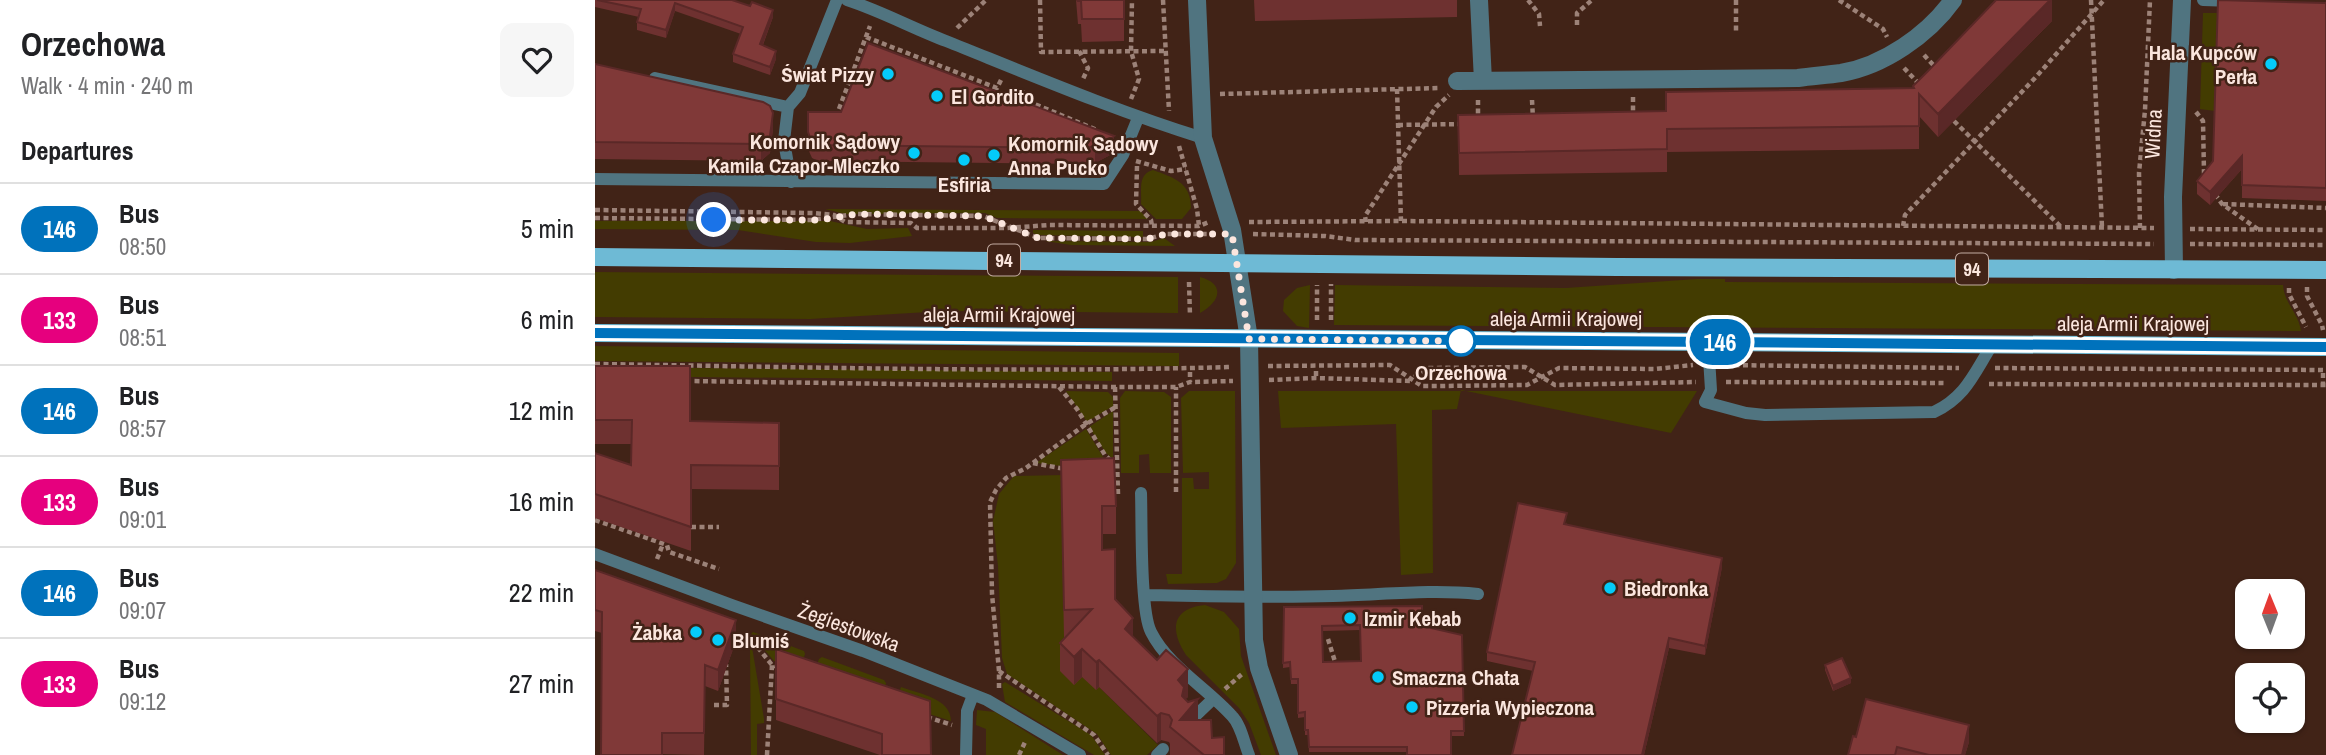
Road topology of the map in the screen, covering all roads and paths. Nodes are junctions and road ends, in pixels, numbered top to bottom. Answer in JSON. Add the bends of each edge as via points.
{"nodes":[{"id":1,"x":837,"y":0,"type":"edge"},
{"id":2,"x":847,"y":0,"type":"edge"},
{"id":3,"x":986,"y":0,"type":"edge"},
{"id":4,"x":1040,"y":0,"type":"edge"},
{"id":5,"x":1132,"y":0,"type":"edge"},
{"id":6,"x":1163,"y":0,"type":"edge"},
{"id":7,"x":1197,"y":0,"type":"edge"},
{"id":8,"x":1479,"y":0,"type":"edge"},
{"id":9,"x":1528,"y":0,"type":"edge"},
{"id":10,"x":1592,"y":0,"type":"edge"},
{"id":11,"x":1736,"y":0,"type":"edge"},
{"id":12,"x":1839,"y":0,"type":"edge"},
{"id":13,"x":1952,"y":0,"type":"edge"},
{"id":14,"x":2091,"y":0,"type":"edge"},
{"id":15,"x":2104,"y":0,"type":"edge"},
{"id":16,"x":2150,"y":0,"type":"edge"},
{"id":17,"x":2182,"y":0,"type":"edge"},
{"id":18,"x":2203,"y":0,"type":"edge"},
{"id":19,"x":2244,"y":1,"type":"edge"},
{"id":20,"x":875,"y":9,"type":"junction"},
{"id":21,"x":2092,"y":12,"type":"junction"},
{"id":22,"x":1577,"y":25,"type":"dead end"},
{"id":23,"x":1540,"y":26,"type":"dead end"},
{"id":24,"x":1736,"y":33,"type":"dead end"},
{"id":25,"x":866,"y":37,"type":"junction"},
{"id":26,"x":943,"y":40,"type":"junction"},
{"id":27,"x":1911,"y":42,"type":"junction"},
{"id":28,"x":1079,"y":51,"type":"junction"},
{"id":29,"x":1132,"y":51,"type":"junction"},
{"id":30,"x":1167,"y":51,"type":"junction"},
{"id":31,"x":1893,"y":55,"type":"junction"},
{"id":32,"x":1945,"y":58,"type":"edge"},
{"id":33,"x":1007,"y":65,"type":"junction"},
{"id":34,"x":1935,"y":67,"type":"junction"},
{"id":35,"x":646,"y":76,"type":"edge"},
{"id":36,"x":1944,"y":76,"type":"edge"},
{"id":37,"x":1632,"y":80,"type":"junction"},
{"id":38,"x":1457,"y":81,"type":"dead end"},
{"id":39,"x":1480,"y":82,"type":"junction"},
{"id":40,"x":1531,"y":82,"type":"junction"},
{"id":41,"x":1919,"y":84,"type":"junction"},
{"id":42,"x":1397,"y":89,"type":"junction"},
{"id":43,"x":1078,"y":93,"type":"junction"},
{"id":44,"x":1928,"y":93,"type":"edge"},
{"id":45,"x":1215,"y":94,"type":"dead end"},
{"id":46,"x":1024,"y":100,"type":"edge"},
{"id":47,"x":787,"y":107,"type":"junction"},
{"id":48,"x":2193,"y":107,"type":"dead end"},
{"id":49,"x":1126,"y":113,"type":"junction"},
{"id":50,"x":1139,"y":118,"type":"junction"},
{"id":51,"x":1633,"y":119,"type":"junction"},
{"id":52,"x":1622,"y":120,"type":"edge"},
{"id":53,"x":1954,"y":121,"type":"edge"},
{"id":54,"x":834,"y":122,"type":"edge"},
{"id":55,"x":1533,"y":122,"type":"edge"},
{"id":56,"x":1478,"y":123,"type":"edge"},
{"id":57,"x":1426,"y":124,"type":"junction"},
{"id":58,"x":1465,"y":124,"type":"edge"},
{"id":59,"x":1398,"y":125,"type":"junction"},
{"id":60,"x":1633,"y":127,"type":"edge"},
{"id":61,"x":1174,"y":129,"type":"junction"},
{"id":62,"x":1104,"y":132,"type":"edge"},
{"id":63,"x":1203,"y":138,"type":"junction"},
{"id":64,"x":1975,"y":142,"type":"junction"},
{"id":65,"x":1123,"y":155,"type":"junction"},
{"id":66,"x":1137,"y":162,"type":"junction"},
{"id":67,"x":1399,"y":163,"type":"junction"},
{"id":68,"x":1186,"y":169,"type":"junction"},
{"id":69,"x":595,"y":179,"type":"edge"},
{"id":70,"x":790,"y":182,"type":"junction"},
{"id":71,"x":2222,"y":204,"type":"junction"},
{"id":72,"x":2326,"y":208,"type":"edge"},
{"id":73,"x":595,"y":210,"type":"edge"},
{"id":74,"x":837,"y":217,"type":"junction"},
{"id":75,"x":595,"y":218,"type":"edge"},
{"id":76,"x":1401,"y":221,"type":"junction"},
{"id":77,"x":1210,"y":222,"type":"dead end"},
{"id":78,"x":1366,"y":222,"type":"junction"},
{"id":79,"x":1152,"y":226,"type":"junction"},
{"id":80,"x":1199,"y":226,"type":"junction"},
{"id":81,"x":1903,"y":226,"type":"junction"},
{"id":82,"x":2061,"y":227,"type":"junction"},
{"id":83,"x":2102,"y":227,"type":"junction"},
{"id":84,"x":1013,"y":228,"type":"junction"},
{"id":85,"x":1238,"y":228,"type":"junction"},
{"id":86,"x":2140,"y":228,"type":"junction"},
{"id":87,"x":2159,"y":229,"type":"dead end"},
{"id":88,"x":2188,"y":229,"type":"dead end"},
{"id":89,"x":2259,"y":230,"type":"junction"},
{"id":90,"x":2326,"y":230,"type":"edge"},
{"id":91,"x":2148,"y":244,"type":"dead end"},
{"id":92,"x":2197,"y":244,"type":"dead end"},
{"id":93,"x":2326,"y":245,"type":"edge"},
{"id":94,"x":595,"y":257,"type":"edge"},
{"id":95,"x":1237,"y":262,"type":"junction"},
{"id":96,"x":2174,"y":270,"type":"junction"},
{"id":97,"x":2326,"y":270,"type":"edge"},
{"id":98,"x":1189,"y":274,"type":"dead end"},
{"id":99,"x":2289,"y":283,"type":"dead end"},
{"id":100,"x":2307,"y":283,"type":"dead end"},
{"id":101,"x":1317,"y":285,"type":"dead end"},
{"id":102,"x":1331,"y":285,"type":"dead end"},
{"id":103,"x":1190,"y":316,"type":"dead end"},
{"id":104,"x":1317,"y":328,"type":"dead end"},
{"id":105,"x":1331,"y":328,"type":"dead end"},
{"id":106,"x":595,"y":333,"type":"edge"},
{"id":107,"x":2306,"y":334,"type":"dead end"},
{"id":108,"x":1249,"y":339,"type":"junction"},
{"id":109,"x":2324,"y":341,"type":"edge"},
{"id":110,"x":1708,"y":342,"type":"junction"},
{"id":111,"x":1993,"y":345,"type":"junction"},
{"id":112,"x":595,"y":364,"type":"edge"},
{"id":113,"x":1686,"y":365,"type":"dead end"},
{"id":114,"x":1725,"y":365,"type":"dead end"},
{"id":115,"x":1277,"y":366,"type":"dead end"},
{"id":116,"x":1232,"y":367,"type":"dead end"},
{"id":117,"x":1970,"y":368,"type":"dead end"},
{"id":118,"x":1988,"y":368,"type":"dead end"},
{"id":119,"x":1316,"y":371,"type":"dead end"},
{"id":120,"x":1190,"y":372,"type":"dead end"},
{"id":121,"x":2324,"y":372,"type":"edge"},
{"id":122,"x":1543,"y":377,"type":"junction"},
{"id":123,"x":1316,"y":378,"type":"junction"},
{"id":124,"x":678,"y":381,"type":"edge"},
{"id":125,"x":1234,"y":381,"type":"dead end"},
{"id":126,"x":1190,"y":382,"type":"junction"},
{"id":127,"x":1710,"y":382,"type":"junction"},
{"id":128,"x":1969,"y":384,"type":"junction"},
{"id":129,"x":2325,"y":385,"type":"edge"},
{"id":130,"x":1058,"y":386,"type":"junction"},
{"id":131,"x":1115,"y":387,"type":"junction"},
{"id":132,"x":1176,"y":387,"type":"junction"},
{"id":133,"x":1271,"y":390,"type":"dead end"},
{"id":134,"x":1116,"y":407,"type":"junction"},
{"id":135,"x":1086,"y":424,"type":"junction"},
{"id":136,"x":1032,"y":463,"type":"junction"},
{"id":137,"x":1070,"y":470,"type":"edge"},
{"id":138,"x":1117,"y":470,"type":"junction"},
{"id":139,"x":1106,"y":471,"type":"edge"},
{"id":140,"x":1176,"y":492,"type":"dead end"},
{"id":141,"x":1141,"y":493,"type":"dead end"},
{"id":142,"x":1118,"y":494,"type":"edge"},
{"id":143,"x":595,"y":520,"type":"edge"},
{"id":144,"x":691,"y":527,"type":"edge"},
{"id":145,"x":719,"y":527,"type":"dead end"},
{"id":146,"x":632,"y":533,"type":"junction"},
{"id":147,"x":629,"y":540,"type":"dead end"},
{"id":148,"x":663,"y":544,"type":"junction"},
{"id":149,"x":660,"y":550,"type":"dead end"},
{"id":150,"x":595,"y":554,"type":"edge"},
{"id":151,"x":698,"y":562,"type":"junction"},
{"id":152,"x":695,"y":569,"type":"dead end"},
{"id":153,"x":719,"y":569,"type":"dead end"},
{"id":154,"x":1478,"y":594,"type":"dead end"},
{"id":155,"x":1145,"y":595,"type":"junction"},
{"id":156,"x":1253,"y":597,"type":"junction"},
{"id":157,"x":747,"y":634,"type":"dead end"},
{"id":158,"x":1328,"y":639,"type":"dead end"},
{"id":159,"x":726,"y":658,"type":"edge"},
{"id":160,"x":772,"y":665,"type":"junction"},
{"id":161,"x":1259,"y":668,"type":"junction"},
{"id":162,"x":783,"y":669,"type":"edge"},
{"id":163,"x":999,"y":671,"type":"junction"},
{"id":164,"x":1341,"y":678,"type":"edge"},
{"id":165,"x":973,"y":695,"type":"junction"},
{"id":166,"x":1213,"y":699,"type":"junction"},
{"id":167,"x":995,"y":704,"type":"junction"},
{"id":168,"x":714,"y":705,"type":"dead end"},
{"id":169,"x":917,"y":714,"type":"edge"},
{"id":170,"x":1190,"y":720,"type":"edge"},
{"id":171,"x":966,"y":729,"type":"junction"},
{"id":172,"x":767,"y":755,"type":"edge"},
{"id":173,"x":966,"y":755,"type":"edge"},
{"id":174,"x":1080,"y":755,"type":"edge"},
{"id":175,"x":1108,"y":755,"type":"edge"},
{"id":176,"x":1249,"y":755,"type":"edge"},
{"id":177,"x":1289,"y":755,"type":"edge"}],
"edges":[{"from":1,"to":47,"type":"lane","via":[[800,93]]},
{"from":2,"to":20,"type":"lane"},
{"from":3,"to":26,"type":"path"},
{"from":4,"to":28,"type":"path","via":[[1041,52]]},
{"from":5,"to":29,"type":"path"},
{"from":6,"to":30,"type":"path"},
{"from":7,"to":63,"type":"street"},
{"from":8,"to":39,"type":"street"},
{"from":9,"to":23,"type":"path","via":[[1539,14]]},
{"from":10,"to":22,"type":"path","via":[[1577,13]]},
{"from":11,"to":24,"type":"path"},
{"from":12,"to":31,"type":"path","via":[[1883,29]]},
{"from":13,"to":27,"type":"street"},
{"from":14,"to":21,"type":"path"},
{"from":15,"to":21,"type":"path"},
{"from":16,"to":86,"type":"path"},
{"from":17,"to":96,"type":"street","name":"Widna"},
{"from":18,"to":19,"type":"lane"},
{"from":20,"to":25,"type":"path"},
{"from":20,"to":26,"type":"lane"},
{"from":21,"to":64,"type":"path"},
{"from":21,"to":83,"type":"path"},
{"from":25,"to":33,"type":"path","via":[[997,88]]},
{"from":25,"to":54,"type":"path"},
{"from":26,"to":33,"type":"lane"},
{"from":27,"to":31,"type":"street"},
{"from":27,"to":34,"type":"path"},
{"from":28,"to":29,"type":"path"},
{"from":28,"to":43,"type":"path","via":[[1087,68]]},
{"from":29,"to":30,"type":"path"},
{"from":29,"to":49,"type":"path","via":[[1139,79]]},
{"from":30,"to":61,"type":"path","via":[[1168,106]]},
{"from":31,"to":37,"type":"street","via":[[1844,73],[1798,78]]},
{"from":31,"to":41,"type":"path"},
{"from":32,"to":34,"type":"path"},
{"from":33,"to":43,"type":"lane"},
{"from":34,"to":36,"type":"path"},
{"from":34,"to":41,"type":"path"},
{"from":35,"to":47,"type":"lane"},
{"from":37,"to":40,"type":"street"},
{"from":37,"to":51,"type":"path"},
{"from":38,"to":39,"type":"street"},
{"from":39,"to":40,"type":"street"},
{"from":39,"to":56,"type":"path"},
{"from":40,"to":55,"type":"path"},
{"from":41,"to":44,"type":"path"},
{"from":42,"to":45,"type":"path"},
{"from":42,"to":57,"type":"path","via":[[1454,88]]},
{"from":42,"to":59,"type":"path"},
{"from":43,"to":49,"type":"lane"},
{"from":46,"to":62,"type":"path"},
{"from":47,"to":70,"type":"lane"},
{"from":48,"to":71,"type":"path","via":[[2203,121],[2204,173]]},
{"from":49,"to":50,"type":"lane"},
{"from":50,"to":61,"type":"lane"},
{"from":50,"to":65,"type":"lane"},
{"from":51,"to":52,"type":"path"},
{"from":51,"to":60,"type":"path"},
{"from":53,"to":64,"type":"path"},
{"from":57,"to":58,"type":"path"},
{"from":57,"to":59,"type":"path"},
{"from":57,"to":67,"type":"path"},
{"from":59,"to":67,"type":"path"},
{"from":61,"to":63,"type":"lane"},
{"from":61,"to":68,"type":"path"},
{"from":63,"to":85,"type":"street","via":[[1226,207]]},
{"from":64,"to":81,"type":"path","via":[[1905,215]]},
{"from":64,"to":82,"type":"path"},
{"from":65,"to":66,"type":"path"},
{"from":65,"to":70,"type":"lane","via":[[1104,184]]},
{"from":66,"to":68,"type":"path","via":[[1171,171]]},
{"from":66,"to":79,"type":"path","via":[[1136,204]]},
{"from":67,"to":76,"type":"path"},
{"from":67,"to":78,"type":"path","via":[[1365,216]]},
{"from":68,"to":80,"type":"path"},
{"from":69,"to":70,"type":"lane"},
{"from":71,"to":72,"type":"path"},
{"from":71,"to":89,"type":"path"},
{"from":73,"to":74,"type":"path"},
{"from":74,"to":75,"type":"path"},
{"from":74,"to":84,"type":"path","via":[[983,216]]},
{"from":74,"to":84,"type":"path","via":[[845,222],[911,223],[917,228]]},
{"from":76,"to":78,"type":"path"},
{"from":76,"to":81,"type":"path"},
{"from":77,"to":80,"type":"path"},
{"from":78,"to":85,"type":"path"},
{"from":79,"to":80,"type":"path"},
{"from":79,"to":84,"type":"path"},
{"from":81,"to":82,"type":"path"},
{"from":82,"to":83,"type":"path"},
{"from":83,"to":86,"type":"path"},
{"from":84,"to":85,"type":"path","via":[[1038,238],[1147,239]]},
{"from":85,"to":91,"type":"path","via":[[1355,240]]},
{"from":85,"to":95,"type":"street"},
{"from":86,"to":87,"type":"path"},
{"from":88,"to":89,"type":"path"},
{"from":89,"to":90,"type":"path"},
{"from":92,"to":93,"type":"path"},
{"from":94,"to":95,"type":"main road","number":"94"},
{"from":95,"to":96,"type":"main road","number":"94"},
{"from":95,"to":108,"type":"street"},
{"from":96,"to":97,"type":"main road","number":"94"},
{"from":98,"to":103,"type":"path"},
{"from":99,"to":107,"type":"path"},
{"from":100,"to":109,"type":"path","via":[[2307,296],[2322,325]]},
{"from":101,"to":104,"type":"path"},
{"from":102,"to":105,"type":"path"},
{"from":106,"to":108,"type":"main road","name":"aleja Armii Krajowej"},
{"from":108,"to":110,"type":"main road","name":"aleja Armii Krajowej"},
{"from":108,"to":156,"type":"street"},
{"from":109,"to":111,"type":"main road","name":"aleja Armii Krajowej"},
{"from":110,"to":111,"type":"main road","name":"aleja Armii Krajowej"},
{"from":110,"to":127,"type":"lane"},
{"from":111,"to":128,"type":"lane"},
{"from":112,"to":116,"type":"path"},
{"from":113,"to":122,"type":"path","via":[[1559,368]]},
{"from":114,"to":117,"type":"path"},
{"from":115,"to":122,"type":"path","via":[[1391,365],[1430,386],[1527,385]]},
{"from":118,"to":121,"type":"path"},
{"from":119,"to":123,"type":"path"},
{"from":120,"to":126,"type":"path"},
{"from":121,"to":129,"type":"path"},
{"from":122,"to":123,"type":"path","via":[[1525,367],[1428,368],[1412,379]]},
{"from":122,"to":127,"type":"path","via":[[1555,385]]},
{"from":123,"to":133,"type":"path","via":[[1271,381]]},
{"from":124,"to":130,"type":"path"},
{"from":125,"to":126,"type":"path"},
{"from":126,"to":132,"type":"path"},
{"from":127,"to":128,"type":"path"},
{"from":127,"to":128,"type":"lane","via":[[1705,402],[1746,412],[1805,415],[1934,412],[1949,405]]},
{"from":128,"to":129,"type":"path"},
{"from":130,"to":131,"type":"path"},
{"from":130,"to":135,"type":"path"},
{"from":131,"to":132,"type":"path"},
{"from":131,"to":134,"type":"path"},
{"from":132,"to":140,"type":"path"},
{"from":134,"to":135,"type":"path"},
{"from":134,"to":138,"type":"path"},
{"from":135,"to":136,"type":"path"},
{"from":135,"to":138,"type":"path"},
{"from":136,"to":137,"type":"path"},
{"from":136,"to":163,"type":"path","via":[[1006,478],[990,502]]},
{"from":138,"to":139,"type":"path"},
{"from":138,"to":142,"type":"path"},
{"from":141,"to":155,"type":"lane"},
{"from":143,"to":146,"type":"path"},
{"from":144,"to":145,"type":"path"},
{"from":146,"to":147,"type":"path"},
{"from":146,"to":148,"type":"path"},
{"from":148,"to":149,"type":"path"},
{"from":148,"to":151,"type":"path","via":[[669,552]]},
{"from":150,"to":165,"type":"lane","name":"Żegiestowska"},
{"from":151,"to":152,"type":"path"},
{"from":151,"to":153,"type":"path"},
{"from":154,"to":156,"type":"lane"},
{"from":155,"to":156,"type":"lane"},
{"from":155,"to":166,"type":"lane","via":[[1149,629],[1160,647]]},
{"from":156,"to":161,"type":"street"},
{"from":157,"to":160,"type":"path"},
{"from":158,"to":164,"type":"path"},
{"from":159,"to":168,"type":"path","via":[[727,705]]},
{"from":160,"to":162,"type":"path"},
{"from":160,"to":172,"type":"path"},
{"from":161,"to":166,"type":"path","via":[[1241,674]]},
{"from":161,"to":177,"type":"street"},
{"from":163,"to":167,"type":"path"},
{"from":163,"to":175,"type":"path","via":[[1094,735]]},
{"from":165,"to":167,"type":"lane","name":"Żegiestowska"},
{"from":165,"to":171,"type":"lane"},
{"from":166,"to":170,"type":"lane"},
{"from":166,"to":176,"type":"lane","via":[[1234,718]]},
{"from":167,"to":174,"type":"lane","name":"Żegiestowska"},
{"from":169,"to":171,"type":"path"},
{"from":171,"to":173,"type":"lane"}]}
